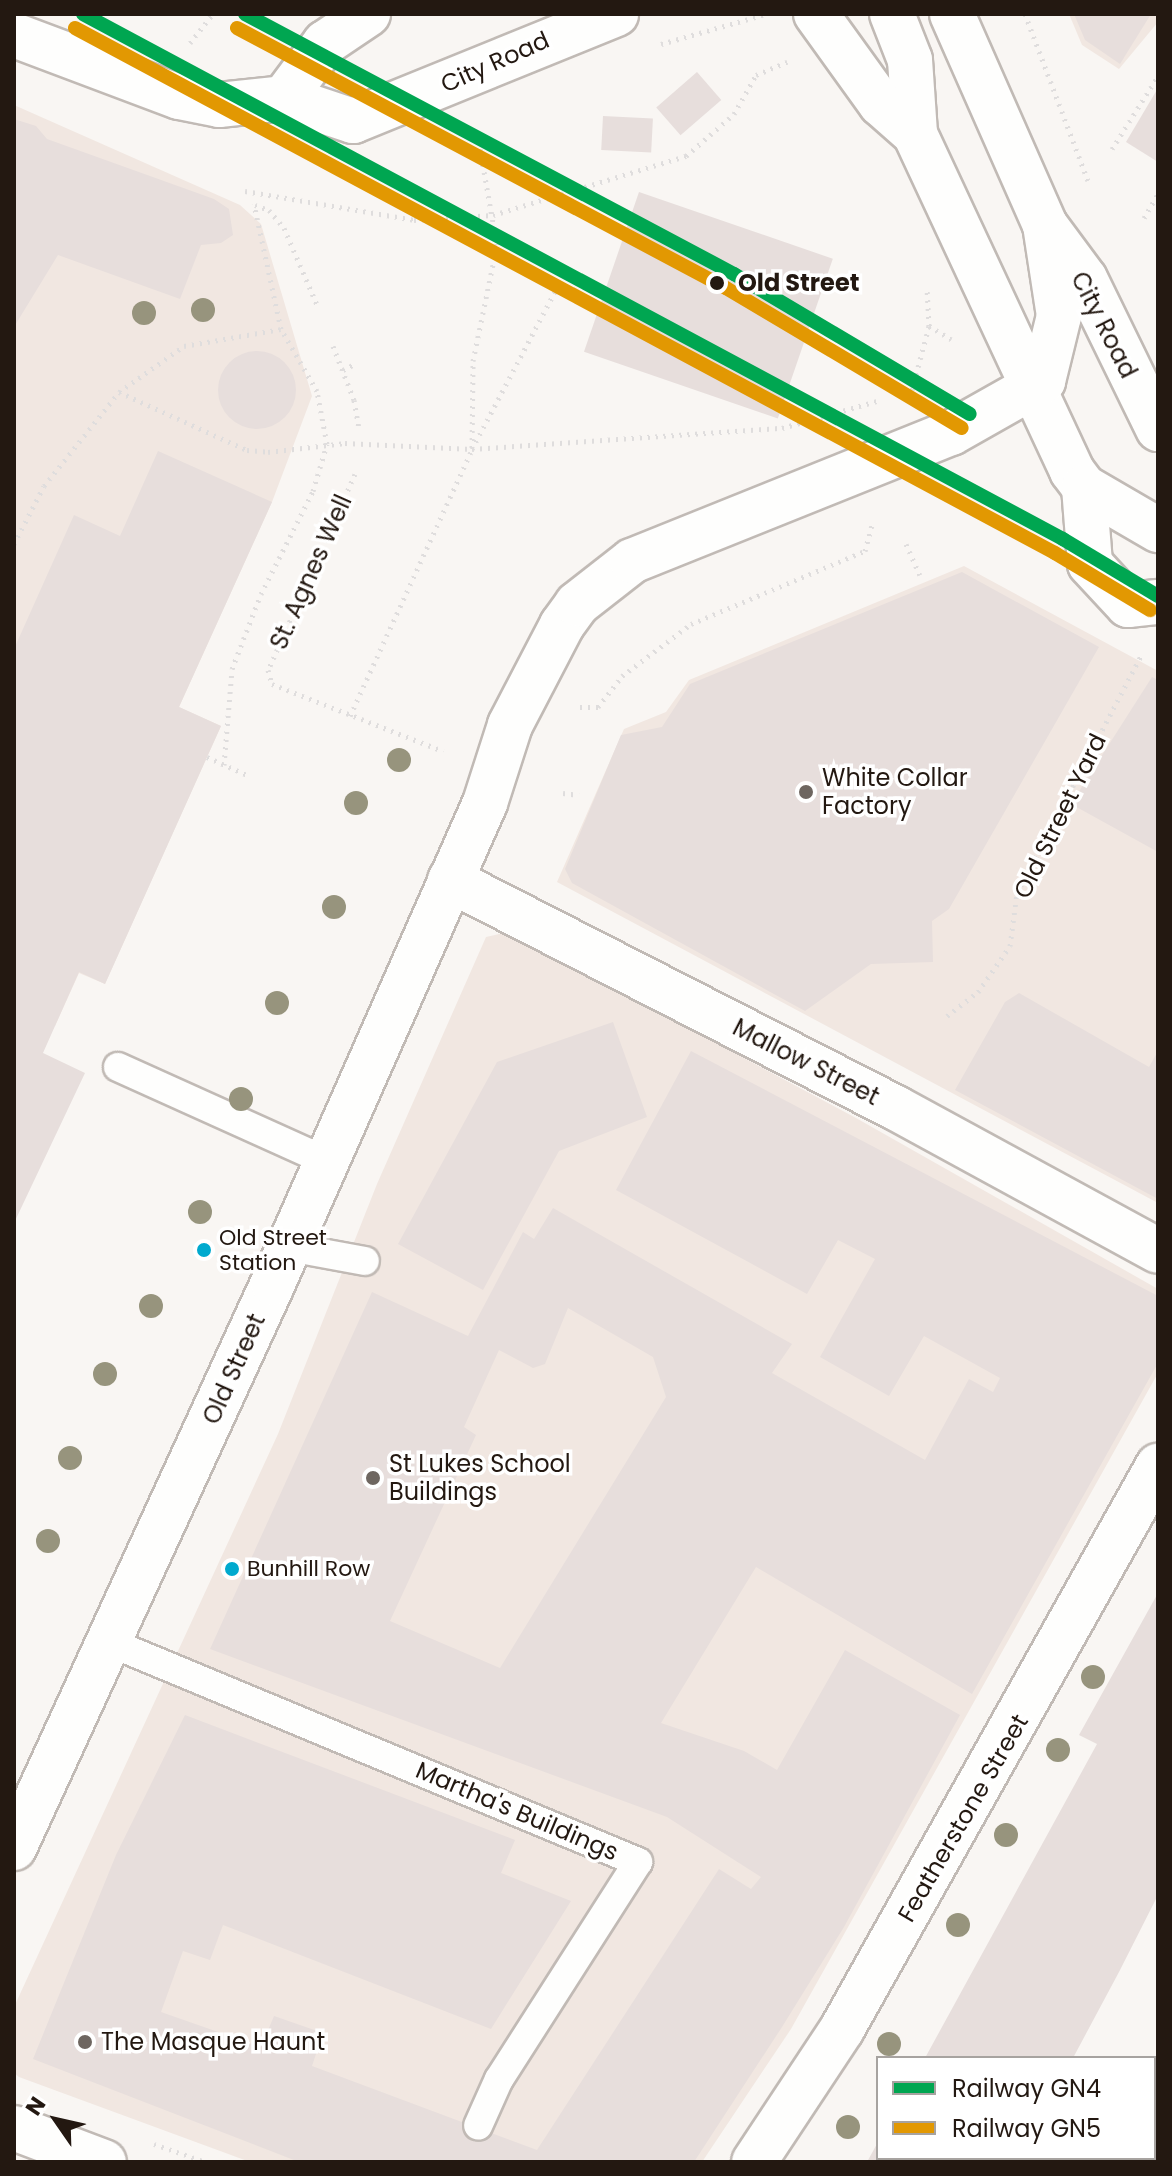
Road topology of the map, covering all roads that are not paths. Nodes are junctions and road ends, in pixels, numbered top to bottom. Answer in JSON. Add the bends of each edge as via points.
{"nodes":[{"id":1,"x":368,"y":14,"type":"edge"},
{"id":2,"x":616,"y":14,"type":"edge"},
{"id":3,"x":816,"y":14,"type":"edge"},
{"id":4,"x":892,"y":14,"type":"edge"},
{"id":5,"x":952,"y":14,"type":"edge"},
{"id":6,"x":14,"y":35,"type":"edge"},
{"id":7,"x":284,"y":98,"type":"junction"},
{"id":8,"x":915,"y":134,"type":"junction"},
{"id":9,"x":1045,"y":225,"type":"junction"},
{"id":10,"x":1033,"y":389,"type":"junction"},
{"id":11,"x":1158,"y":429,"type":"edge"},
{"id":12,"x":1084,"y":487,"type":"junction"},
{"id":13,"x":1158,"y":530,"type":"edge"},
{"id":14,"x":1158,"y":602,"type":"edge"},
{"id":15,"x":450,"y":880,"type":"junction"},
{"id":16,"x":118,"y":1067,"type":"dead end"},
{"id":17,"x":326,"y":1161,"type":"junction"},
{"id":18,"x":289,"y":1247,"type":"junction"},
{"id":19,"x":1158,"y":1251,"type":"edge"},
{"id":20,"x":365,"y":1261,"type":"dead end"},
{"id":21,"x":1158,"y":1466,"type":"edge"},
{"id":22,"x":109,"y":1642,"type":"junction"},
{"id":23,"x":14,"y":1848,"type":"edge"},
{"id":24,"x":478,"y":2126,"type":"dead end"},
{"id":25,"x":14,"y":2128,"type":"edge"},
{"id":26,"x":104,"y":2162,"type":"edge"},
{"id":27,"x":754,"y":2162,"type":"edge"}],
"edges":[{"from":1,"to":7,"type":"main road","via":[[325,43]]},
{"from":2,"to":7,"type":"main road","name":"City Road","via":[[353,121]]},
{"from":3,"to":8,"type":"main road","via":[[881,104]]},
{"from":4,"to":8,"type":"main road","via":[[910,60]]},
{"from":5,"to":9,"type":"main road"},
{"from":6,"to":7,"type":"main road","name":"City Road","via":[[179,97],[219,105]]},
{"from":8,"to":10,"type":"main road"},
{"from":9,"to":10,"type":"main road","via":[[1059,316],[1050,368]]},
{"from":9,"to":11,"type":"main road","name":"City Road","via":[[1085,279]]},
{"from":10,"to":12,"type":"main road"},
{"from":10,"to":15,"type":"main road","name":"Old Street","via":[[951,433],[715,524],[632,561],[604,580],[562,625],[519,709]]},
{"from":12,"to":13,"type":"main road"},
{"from":12,"to":14,"type":"main road","via":[[1090,564],[1128,605]]},
{"from":15,"to":17,"type":"main road","name":"Old Street"},
{"from":15,"to":19,"type":"main road","name":"Mallow Street","via":[[896,1108]]},
{"from":16,"to":17,"type":"lane"},
{"from":17,"to":18,"type":"main road","name":"Old Street"},
{"from":18,"to":20,"type":"lane"},
{"from":18,"to":22,"type":"main road","name":"Old Street"},
{"from":21,"to":27,"type":"main road","name":"Featherstone Street","via":[[842,2029]]},
{"from":22,"to":23,"type":"main road","name":"Old Street"},
{"from":22,"to":24,"type":"lane","name":"Martha's Buildings","via":[[638,1862],[499,2079]]},
{"from":25,"to":26,"type":"main road"}]}
